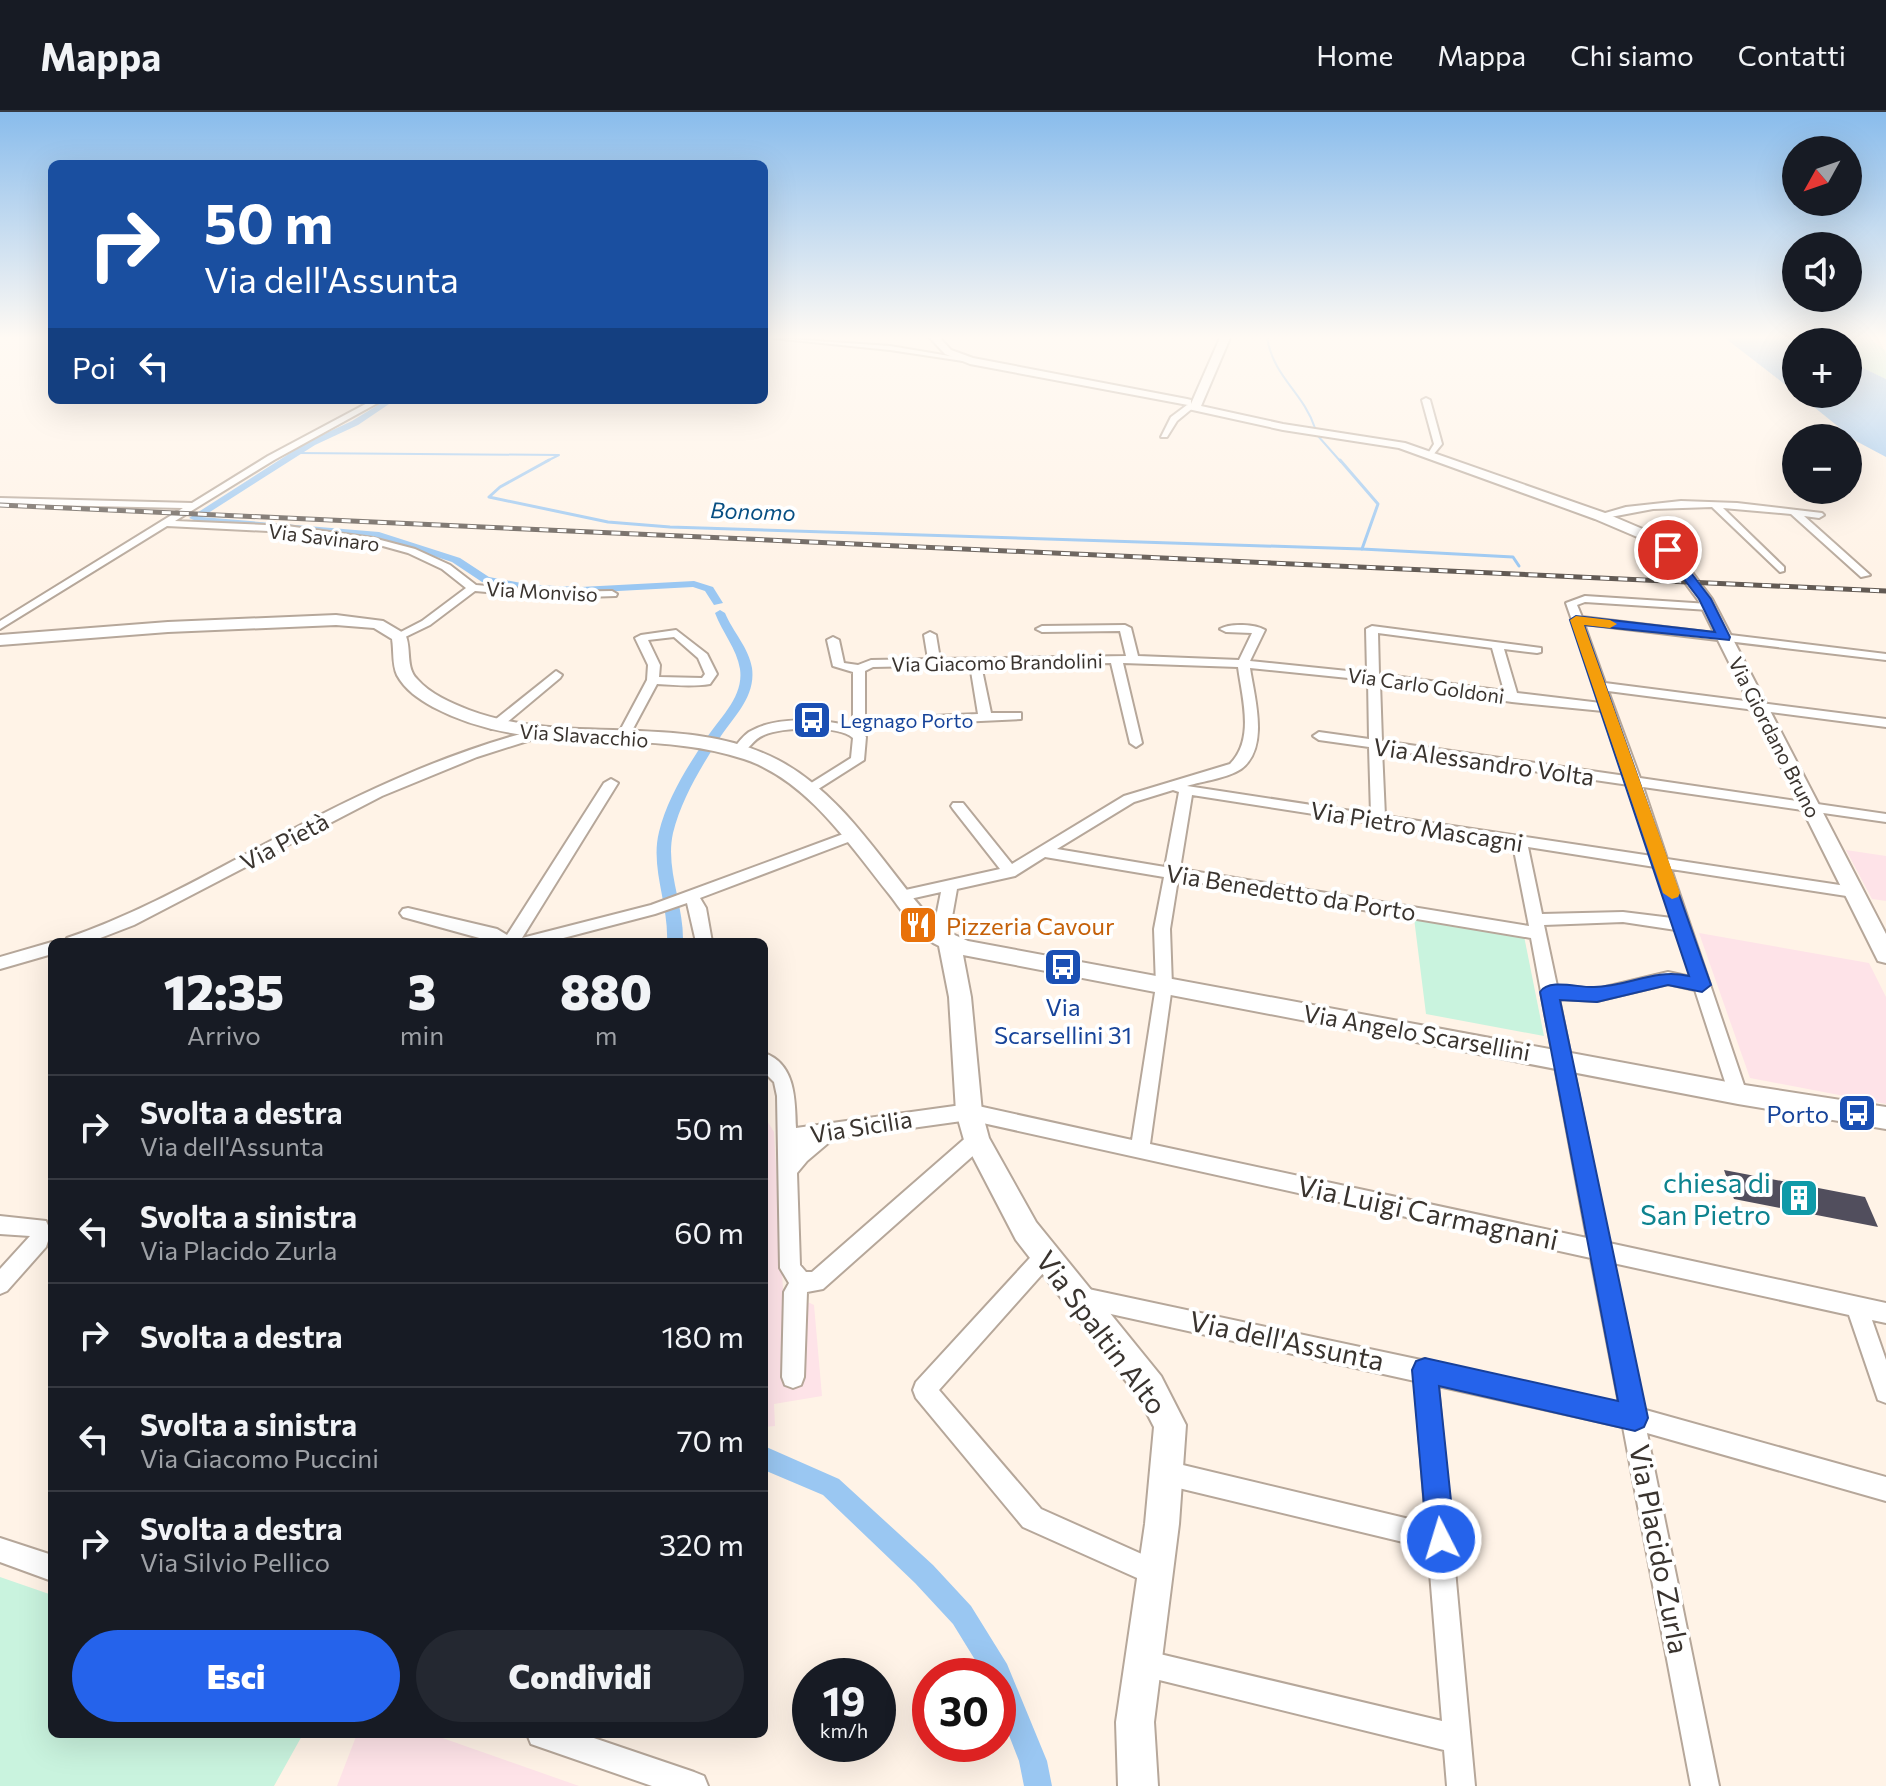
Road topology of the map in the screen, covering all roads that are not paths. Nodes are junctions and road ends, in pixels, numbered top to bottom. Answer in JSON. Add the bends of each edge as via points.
{"nodes":[{"id":1,"x":349,"y":416,"type":"edge"},
{"id":2,"x":1182,"y":416,"type":"edge"},
{"id":3,"x":1238,"y":416,"type":"edge"},
{"id":4,"x":1430,"y":416,"type":"edge"},
{"id":5,"x":1164,"y":435,"type":"dead end"},
{"id":6,"x":1433,"y":452,"type":"dead end"},
{"id":7,"x":0,"y":501,"type":"edge"},
{"id":8,"x":1715,"y":505,"type":"junction"},
{"id":9,"x":197,"y":506,"type":"junction"},
{"id":10,"x":1793,"y":511,"type":"junction"},
{"id":11,"x":1819,"y":515,"type":"dead end"},
{"id":12,"x":1600,"y":516,"type":"junction"},
{"id":13,"x":169,"y":524,"type":"junction"},
{"id":14,"x":1780,"y":569,"type":"dead end"},
{"id":15,"x":1865,"y":575,"type":"dead end"},
{"id":16,"x":473,"y":588,"type":"junction"},
{"id":17,"x":612,"y":594,"type":"dead end"},
{"id":18,"x":1709,"y":607,"type":"junction"},
{"id":19,"x":1576,"y":620,"type":"junction"},
{"id":20,"x":0,"y":626,"type":"edge"},
{"id":21,"x":1042,"y":629,"type":"dead end"},
{"id":22,"x":1226,"y":629,"type":"dead end"},
{"id":23,"x":930,"y":635,"type":"dead end"},
{"id":24,"x":399,"y":637,"type":"junction"},
{"id":25,"x":1724,"y":637,"type":"junction"},
{"id":26,"x":0,"y":640,"type":"edge"},
{"id":27,"x":833,"y":640,"type":"dead end"},
{"id":28,"x":1497,"y":646,"type":"junction"},
{"id":29,"x":1537,"y":650,"type":"dead end"},
{"id":30,"x":1886,"y":657,"type":"edge"},
{"id":31,"x":1116,"y":659,"type":"junction"},
{"id":32,"x":1133,"y":659,"type":"junction"},
{"id":33,"x":975,"y":662,"type":"junction"},
{"id":34,"x":935,"y":663,"type":"junction"},
{"id":35,"x":1243,"y":663,"type":"junction"},
{"id":36,"x":859,"y":669,"type":"junction"},
{"id":37,"x":556,"y":675,"type":"dead end"},
{"id":38,"x":1374,"y":677,"type":"junction"},
{"id":39,"x":653,"y":680,"type":"junction"},
{"id":40,"x":1600,"y":686,"type":"junction"},
{"id":41,"x":1512,"y":698,"type":"junction"},
{"id":42,"x":1760,"y":707,"type":"junction"},
{"id":43,"x":1608,"y":708,"type":"junction"},
{"id":44,"x":1017,"y":716,"type":"dead end"},
{"id":45,"x":985,"y":717,"type":"junction"},
{"id":46,"x":938,"y":719,"type":"dead end"},
{"id":47,"x":1886,"y":723,"type":"edge"},
{"id":48,"x":853,"y":731,"type":"junction"},
{"id":49,"x":498,"y":733,"type":"junction"},
{"id":50,"x":1319,"y":736,"type":"dead end"},
{"id":51,"x":621,"y":740,"type":"junction"},
{"id":52,"x":1136,"y":743,"type":"dead end"},
{"id":53,"x":1375,"y":745,"type":"junction"},
{"id":54,"x":730,"y":749,"type":"junction"},
{"id":55,"x":611,"y":783,"type":"dead end"},
{"id":56,"x":1635,"y":783,"type":"junction"},
{"id":57,"x":1180,"y":788,"type":"junction"},
{"id":58,"x":807,"y":790,"type":"junction"},
{"id":59,"x":958,"y":806,"type":"dead end"},
{"id":60,"x":1811,"y":807,"type":"junction"},
{"id":61,"x":1886,"y":818,"type":"edge"},
{"id":62,"x":1378,"y":820,"type":"junction"},
{"id":63,"x":851,"y":836,"type":"junction"},
{"id":64,"x":1520,"y":842,"type":"junction"},
{"id":65,"x":1044,"y":852,"type":"junction"},
{"id":66,"x":1661,"y":863,"type":"junction"},
{"id":67,"x":1010,"y":872,"type":"junction"},
{"id":68,"x":1173,"y":872,"type":"junction"},
{"id":69,"x":950,"y":887,"type":"junction"},
{"id":70,"x":1853,"y":892,"type":"junction"},
{"id":71,"x":686,"y":896,"type":"junction"},
{"id":72,"x":901,"y":896,"type":"junction"},
{"id":73,"x":408,"y":913,"type":"dead end"},
{"id":74,"x":1683,"y":925,"type":"junction"},
{"id":75,"x":1536,"y":926,"type":"junction"},
{"id":76,"x":83,"y":938,"type":"edge"},
{"id":77,"x":500,"y":938,"type":"edge"},
{"id":78,"x":514,"y":938,"type":"edge"},
{"id":79,"x":542,"y":938,"type":"edge"},
{"id":80,"x":703,"y":938,"type":"edge"},
{"id":81,"x":942,"y":939,"type":"junction"},
{"id":82,"x":48,"y":949,"type":"edge"},
{"id":83,"x":1886,"y":955,"type":"edge"},
{"id":84,"x":0,"y":963,"type":"edge"},
{"id":85,"x":1702,"y":985,"type":"junction"},
{"id":86,"x":1164,"y":986,"type":"junction"},
{"id":87,"x":1549,"y":992,"type":"junction"},
{"id":88,"x":1562,"y":1059,"type":"junction"},
{"id":89,"x":768,"y":1064,"type":"edge"},
{"id":90,"x":1738,"y":1094,"type":"junction"},
{"id":91,"x":1886,"y":1118,"type":"edge"},
{"id":92,"x":973,"y":1126,"type":"junction"},
{"id":93,"x":829,"y":1131,"type":"junction"},
{"id":94,"x":787,"y":1135,"type":"junction"},
{"id":95,"x":1140,"y":1150,"type":"junction"},
{"id":96,"x":787,"y":1172,"type":"junction"},
{"id":97,"x":0,"y":1225,"type":"edge"},
{"id":98,"x":1602,"y":1249,"type":"junction"},
{"id":99,"x":1046,"y":1255,"type":"junction"},
{"id":100,"x":801,"y":1282,"type":"junction"},
{"id":101,"x":0,"y":1284,"type":"edge"},
{"id":102,"x":1079,"y":1297,"type":"junction"},
{"id":103,"x":1857,"y":1307,"type":"junction"},
{"id":104,"x":1886,"y":1313,"type":"edge"},
{"id":105,"x":1425,"y":1370,"type":"junction"},
{"id":106,"x":793,"y":1377,"type":"dead end"},
{"id":107,"x":1886,"y":1392,"type":"edge"},
{"id":108,"x":1635,"y":1418,"type":"junction"},
{"id":109,"x":1166,"y":1473,"type":"junction"},
{"id":110,"x":1886,"y":1489,"type":"edge"},
{"id":111,"x":1441,"y":1539,"type":"junction"},
{"id":112,"x":0,"y":1550,"type":"edge"},
{"id":113,"x":48,"y":1567,"type":"edge"},
{"id":114,"x":1155,"y":1573,"type":"junction"},
{"id":115,"x":1143,"y":1663,"type":"junction"},
{"id":116,"x":553,"y":1738,"type":"edge"},
{"id":117,"x":1457,"y":1739,"type":"junction"},
{"id":118,"x":694,"y":1786,"type":"edge"},
{"id":119,"x":1138,"y":1786,"type":"edge"},
{"id":120,"x":1461,"y":1786,"type":"edge"},
{"id":121,"x":1705,"y":1786,"type":"edge"}],
"edges":[{"from":1,"to":9,"type":"street"},
{"from":2,"to":5,"type":"street"},
{"from":3,"to":12,"type":"street","name":"Via Giordano Bruno","via":[[1415,449]]},
{"from":4,"to":6,"type":"street","via":[[1438,444]]},
{"from":7,"to":9,"type":"street"},
{"from":8,"to":10,"type":"street"},
{"from":8,"to":12,"type":"street","via":[[1630,509]]},
{"from":8,"to":14,"type":"street"},
{"from":9,"to":13,"type":"street"},
{"from":10,"to":11,"type":"street"},
{"from":10,"to":15,"type":"street"},
{"from":12,"to":18,"type":"street","name":"Via Giordano Bruno","via":[[1668,550]]},
{"from":13,"to":16,"type":"street","name":"Via Savinaro","via":[[383,543],[433,559]]},
{"from":13,"to":20,"type":"street"},
{"from":16,"to":17,"type":"street","name":"Via Monviso"},
{"from":16,"to":24,"type":"street"},
{"from":18,"to":19,"type":"street","via":[[1580,599],[1571,603]]},
{"from":18,"to":25,"type":"street","name":"Via Giordano Bruno"},
{"from":19,"to":25,"type":"street"},
{"from":19,"to":40,"type":"street"},
{"from":21,"to":32,"type":"street","via":[[1125,628]]},
{"from":22,"to":35,"type":"street","via":[[1259,630]]},
{"from":23,"to":34,"type":"street"},
{"from":24,"to":26,"type":"street","via":[[378,624],[336,620]]},
{"from":24,"to":49,"type":"street","name":"Via Slavacchio","via":[[404,673],[412,685]]},
{"from":25,"to":30,"type":"street"},
{"from":25,"to":42,"type":"street","name":"Via Giordano Bruno"},
{"from":27,"to":36,"type":"street","via":[[839,666]]},
{"from":28,"to":29,"type":"street"},
{"from":28,"to":38,"type":"street","via":[[1372,629]]},
{"from":28,"to":41,"type":"street"},
{"from":31,"to":32,"type":"street","name":"Via Giacomo Brandolini"},
{"from":31,"to":33,"type":"street","name":"Via Giacomo Brandolini"},
{"from":31,"to":52,"type":"street"},
{"from":32,"to":35,"type":"street","name":"Via Giacomo Brandolini"},
{"from":33,"to":34,"type":"street","name":"Via Giacomo Brandolini"},
{"from":33,"to":45,"type":"street"},
{"from":34,"to":36,"type":"street","name":"Via Giacomo Brandolini","via":[[871,664]]},
{"from":35,"to":38,"type":"street","name":"Via Carlo Goldoni"},
{"from":35,"to":57,"type":"street","via":[[1249,752],[1235,767]]},
{"from":36,"to":48,"type":"street","name":"Via Giacomo Brandolini","via":[[859,722]]},
{"from":37,"to":49,"type":"street","name":"Via Pietà"},
{"from":38,"to":41,"type":"street","name":"Via Carlo Goldoni"},
{"from":38,"to":53,"type":"street"},
{"from":39,"to":39,"type":"street","via":[[693,683],[706,681],[711,674],[692,644],[676,633],[641,638],[654,665]]},
{"from":39,"to":51,"type":"street"},
{"from":40,"to":42,"type":"street"},
{"from":40,"to":43,"type":"street"},
{"from":41,"to":43,"type":"street","name":"Via Carlo Goldoni"},
{"from":42,"to":47,"type":"street"},
{"from":42,"to":60,"type":"street","name":"Via Giordano Bruno"},
{"from":43,"to":56,"type":"street"},
{"from":44,"to":45,"type":"street"},
{"from":45,"to":46,"type":"street"},
{"from":48,"to":54,"type":"street","via":[[832,726],[770,728]]},
{"from":48,"to":58,"type":"street","name":"Via Giacomo Brandolini","via":[[860,737],[857,760]]},
{"from":49,"to":51,"type":"street","name":"Via Slavacchio"},
{"from":49,"to":76,"type":"street","name":"Via Pietà","via":[[176,899]]},
{"from":50,"to":53,"type":"street","name":"Via Alessandro Volta"},
{"from":51,"to":54,"type":"street","name":"Via Slavacchio"},
{"from":53,"to":56,"type":"street","name":"Via Alessandro Volta"},
{"from":53,"to":62,"type":"street"},
{"from":54,"to":58,"type":"street","name":"Via Slavacchio","via":[[775,766]]},
{"from":55,"to":78,"type":"street"},
{"from":56,"to":60,"type":"street","name":"Via Alessandro Volta"},
{"from":56,"to":66,"type":"street"},
{"from":57,"to":62,"type":"street","name":"Via Pietro Mascagni"},
{"from":57,"to":65,"type":"street","via":[[1129,799]]},
{"from":57,"to":68,"type":"street"},
{"from":58,"to":63,"type":"street","name":"Via Slavacchio"},
{"from":59,"to":67,"type":"street"},
{"from":60,"to":61,"type":"street","name":"Via Alessandro Volta"},
{"from":60,"to":70,"type":"street","name":"Via Giordano Bruno"},
{"from":62,"to":64,"type":"street","name":"Via Pietro Mascagni"},
{"from":63,"to":71,"type":"street"},
{"from":63,"to":72,"type":"street","name":"Via Slavacchio"},
{"from":64,"to":66,"type":"street","name":"Via Pietro Mascagni"},
{"from":64,"to":75,"type":"street","name":"Via Placido Zurla"},
{"from":65,"to":67,"type":"street"},
{"from":65,"to":68,"type":"street","name":"Via Benedetto da Porto"},
{"from":66,"to":70,"type":"street","name":"Via Pietro Mascagni"},
{"from":66,"to":74,"type":"street"},
{"from":67,"to":69,"type":"street"},
{"from":68,"to":75,"type":"street","name":"Via Benedetto da Porto"},
{"from":68,"to":86,"type":"street","via":[[1162,929]]},
{"from":69,"to":72,"type":"street"},
{"from":69,"to":81,"type":"street"},
{"from":70,"to":83,"type":"street","name":"Via Giordano Bruno"},
{"from":71,"to":79,"type":"street"},
{"from":71,"to":80,"type":"street","via":[[698,908]]},
{"from":72,"to":81,"type":"street","name":"Via Slavacchio"},
{"from":73,"to":77,"type":"street"},
{"from":74,"to":75,"type":"street","name":"Via Benedetto da Porto","via":[[1623,917]]},
{"from":74,"to":85,"type":"street"},
{"from":75,"to":87,"type":"street","name":"Via Placido Zurla"},
{"from":81,"to":86,"type":"street","name":"Via Angelo Scarsellini","via":[[975,951]]},
{"from":81,"to":92,"type":"street","name":"Via Spaltin Alto","via":[[960,997]]},
{"from":82,"to":84,"type":"street"},
{"from":85,"to":87,"type":"street","via":[[1668,978],[1597,995]]},
{"from":85,"to":90,"type":"street"},
{"from":86,"to":88,"type":"street","name":"Via Angelo Scarsellini"},
{"from":86,"to":95,"type":"street"},
{"from":87,"to":88,"type":"street","name":"Via Placido Zurla"},
{"from":88,"to":90,"type":"street","name":"Via Angelo Scarsellini"},
{"from":88,"to":98,"type":"street","name":"Via Placido Zurla"},
{"from":89,"to":94,"type":"street","name":"Via Sicilia","via":[[782,1079]]},
{"from":90,"to":91,"type":"street","name":"Via Angelo Scarsellini"},
{"from":92,"to":93,"type":"street","name":"Via Sicilia"},
{"from":92,"to":95,"type":"street","name":"Via Luigi Carmagnani"},
{"from":92,"to":99,"type":"street","name":"Via Spaltin Alto","via":[[1026,1231]]},
{"from":92,"to":100,"type":"street","via":[[816,1282]]},
{"from":93,"to":94,"type":"street","name":"Via Sicilia"},
{"from":93,"to":96,"type":"street"},
{"from":94,"to":96,"type":"street"},
{"from":95,"to":98,"type":"street","name":"Via Luigi Carmagnani"},
{"from":96,"to":100,"type":"street","via":[[790,1268]]},
{"from":97,"to":101,"type":"street","via":[[39,1227],[41,1232]]},
{"from":98,"to":103,"type":"street","name":"Via Luigi Carmagnani"},
{"from":98,"to":108,"type":"street","name":"Via Placido Zurla"},
{"from":99,"to":102,"type":"street","name":"Via Spaltin Alto"},
{"from":99,"to":114,"type":"street","via":[[924,1390],[1032,1518]]},
{"from":100,"to":106,"type":"street","via":[[795,1292]]},
{"from":102,"to":105,"type":"street","name":"Via dell'Assunta"},
{"from":102,"to":109,"type":"street","name":"Via Spaltin Alto","via":[[1150,1387],[1170,1425]]},
{"from":103,"to":104,"type":"street","name":"Via Luigi Carmagnani"},
{"from":103,"to":107,"type":"street"},
{"from":105,"to":108,"type":"street","name":"Via dell'Assunta"},
{"from":105,"to":111,"type":"street"},
{"from":108,"to":110,"type":"street","name":"Via dell'Assunta"},
{"from":108,"to":121,"type":"street","name":"Via Placido Zurla"},
{"from":109,"to":111,"type":"street"},
{"from":109,"to":114,"type":"street","name":"Via Spaltin Alto"},
{"from":111,"to":117,"type":"street"},
{"from":112,"to":113,"type":"street"},
{"from":114,"to":115,"type":"street","name":"Via Spaltin Alto"},
{"from":115,"to":117,"type":"street"},
{"from":115,"to":119,"type":"street","name":"Via Spaltin Alto","via":[[1135,1722]]},
{"from":116,"to":118,"type":"street"},
{"from":117,"to":120,"type":"street"}]}
